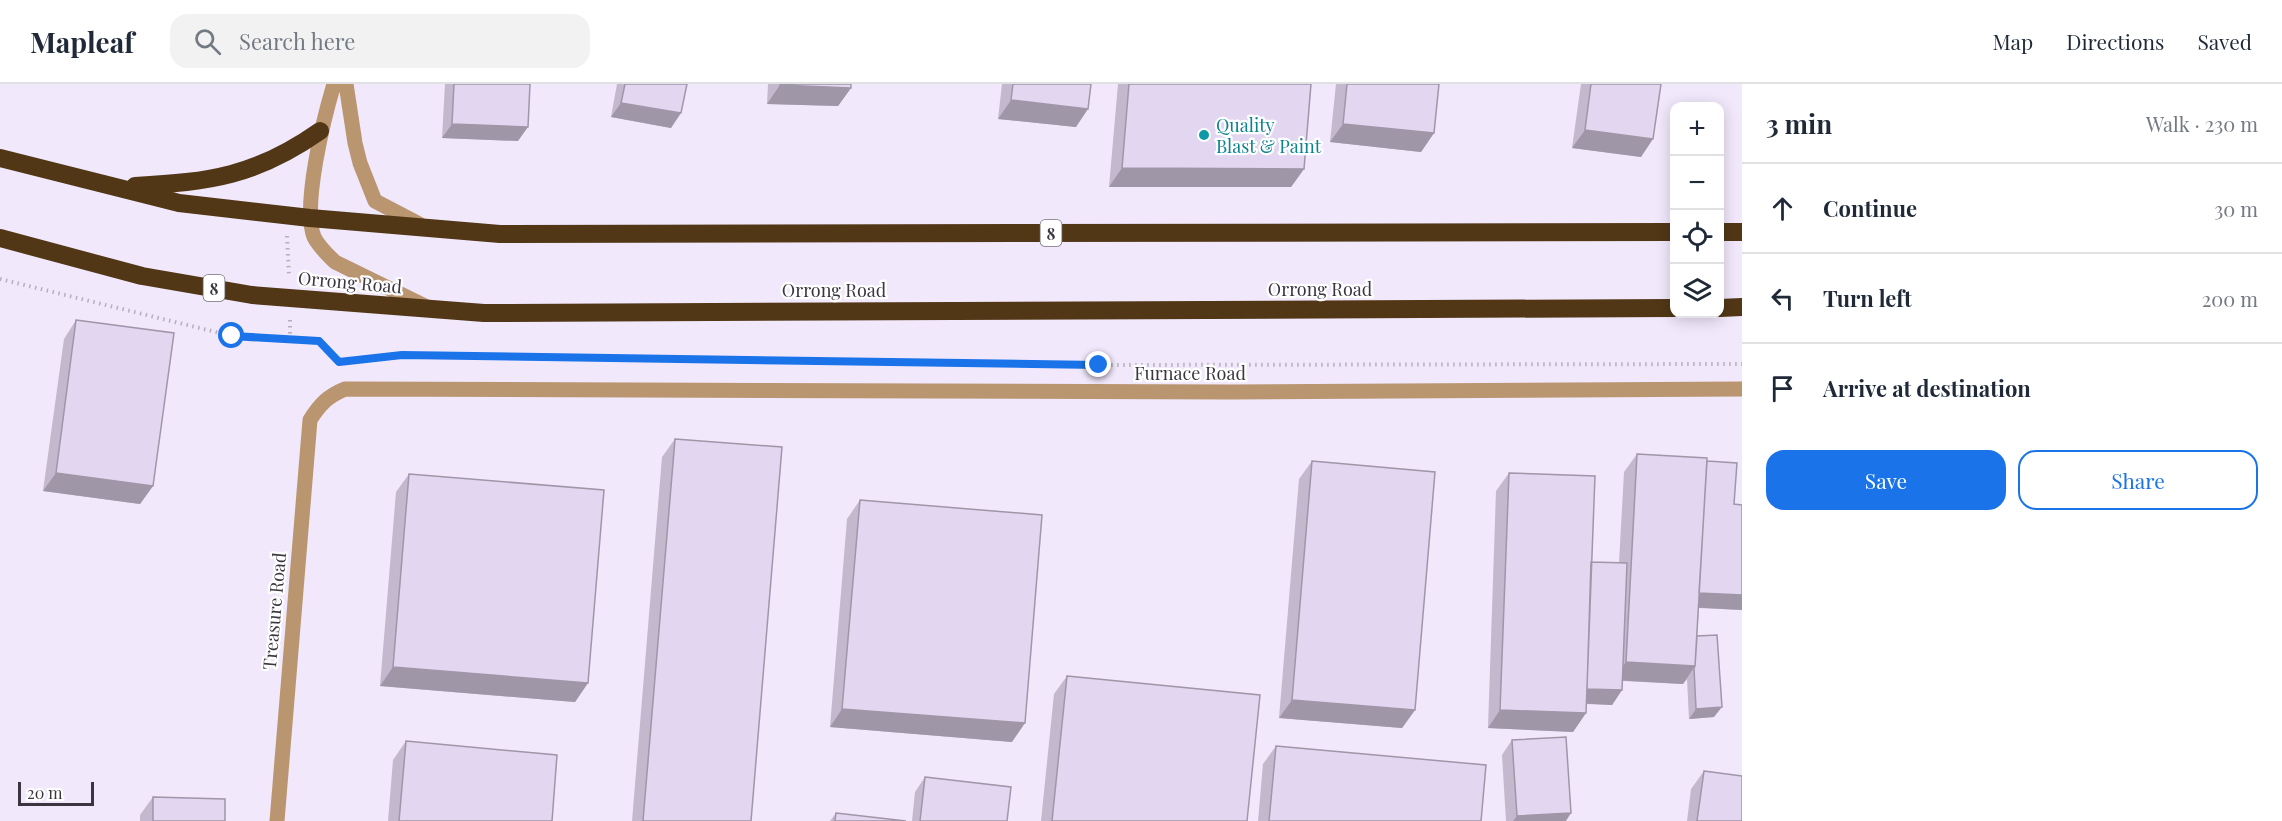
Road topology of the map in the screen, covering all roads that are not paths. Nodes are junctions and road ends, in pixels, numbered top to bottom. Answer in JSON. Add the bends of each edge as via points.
{"nodes":[{"id":1,"x":334,"y":84,"type":"edge"},
{"id":2,"x":346,"y":84,"type":"edge"},
{"id":3,"x":320,"y":132,"type":"junction"},
{"id":4,"x":0,"y":158,"type":"edge"},
{"id":5,"x":115,"y":187,"type":"junction"},
{"id":6,"x":310,"y":218,"type":"junction"},
{"id":7,"x":428,"y":228,"type":"junction"},
{"id":8,"x":1670,"y":232,"type":"edge"},
{"id":9,"x":1724,"y":232,"type":"edge"},
{"id":10,"x":1742,"y":232,"type":"edge"},
{"id":11,"x":0,"y":237,"type":"edge"},
{"id":12,"x":1742,"y":307,"type":"edge"},
{"id":13,"x":1670,"y":308,"type":"edge"},
{"id":14,"x":1724,"y":308,"type":"edge"},
{"id":15,"x":433,"y":309,"type":"junction"},
{"id":16,"x":1742,"y":389,"type":"edge"},
{"id":17,"x":318,"y":406,"type":"joint"},
{"id":18,"x":277,"y":821,"type":"edge"}],
"edges":[{"from":1,"to":3,"type":"street"},
{"from":2,"to":7,"type":"street","via":[[355,143],[375,201]]},
{"from":3,"to":5,"type":"highway","via":[[296,149],[246,171],[185,184]]},
{"from":3,"to":6,"type":"street"},
{"from":4,"to":5,"type":"highway","number":"8"},
{"from":5,"to":6,"type":"highway","number":"8","via":[[179,203]]},
{"from":6,"to":7,"type":"highway","number":"8"},
{"from":6,"to":15,"type":"street","via":[[314,237],[335,262]]},
{"from":7,"to":8,"type":"highway","number":"8","via":[[500,234]]},
{"from":9,"to":10,"type":"highway"},
{"from":11,"to":15,"type":"highway","name":"Orrong Road","number":"8","via":[[142,276],[252,295]]},
{"from":12,"to":14,"type":"highway"},
{"from":13,"to":15,"type":"highway","name":"Orrong Road","number":"8","via":[[496,313]]},
{"from":16,"to":17,"type":"street","name":"Furnace Road","via":[[1221,392],[365,388],[329,395]]},
{"from":17,"to":18,"type":"street","name":"Treasure Road","via":[[310,420],[307,438]]}]}
